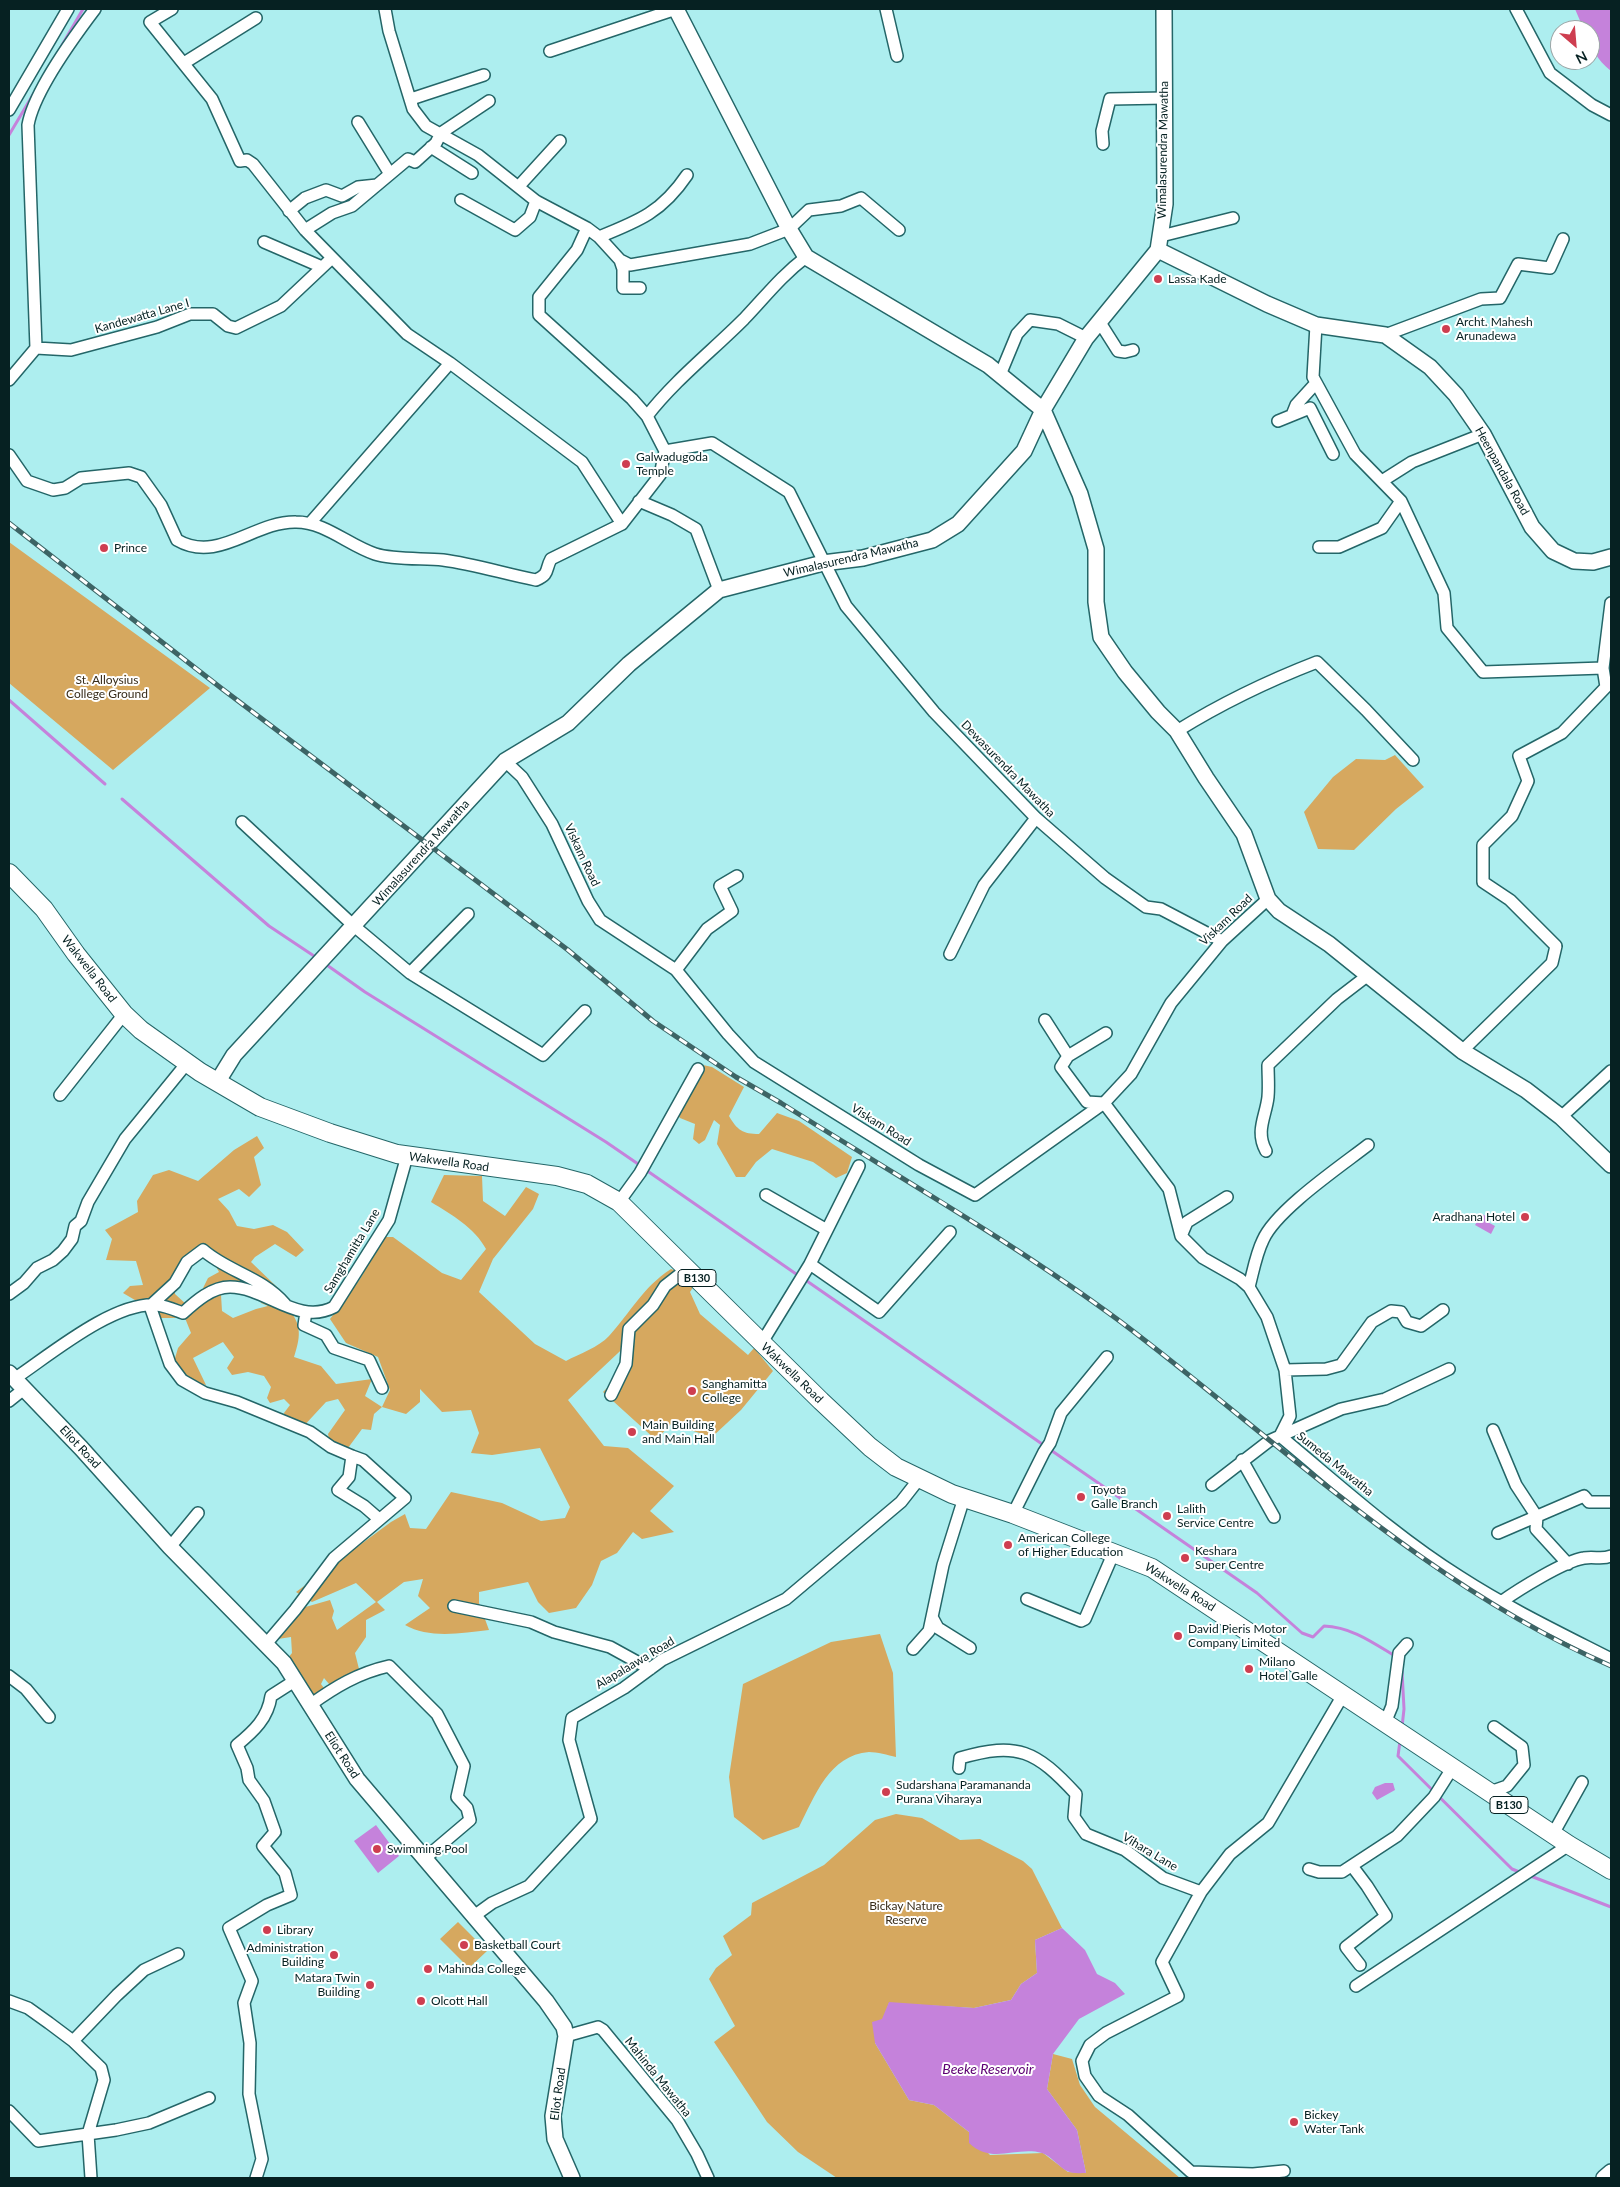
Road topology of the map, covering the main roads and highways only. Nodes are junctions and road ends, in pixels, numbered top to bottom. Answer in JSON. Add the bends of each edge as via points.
{"nodes":[{"id":1,"x":9,"y":873,"type":"edge"},
{"id":2,"x":1611,"y":1870,"type":"edge"}],
"edges":[{"from":1,"to":2,"type":"main road","name":"Wakwella Road","number":"B130","via":[[44,910],[124,1014],[187,1063],[260,1107],[330,1133],[407,1156],[557,1176],[587,1184],[619,1202],[761,1344],[870,1447],[896,1467],[964,1498],[1152,1568]]}]}
